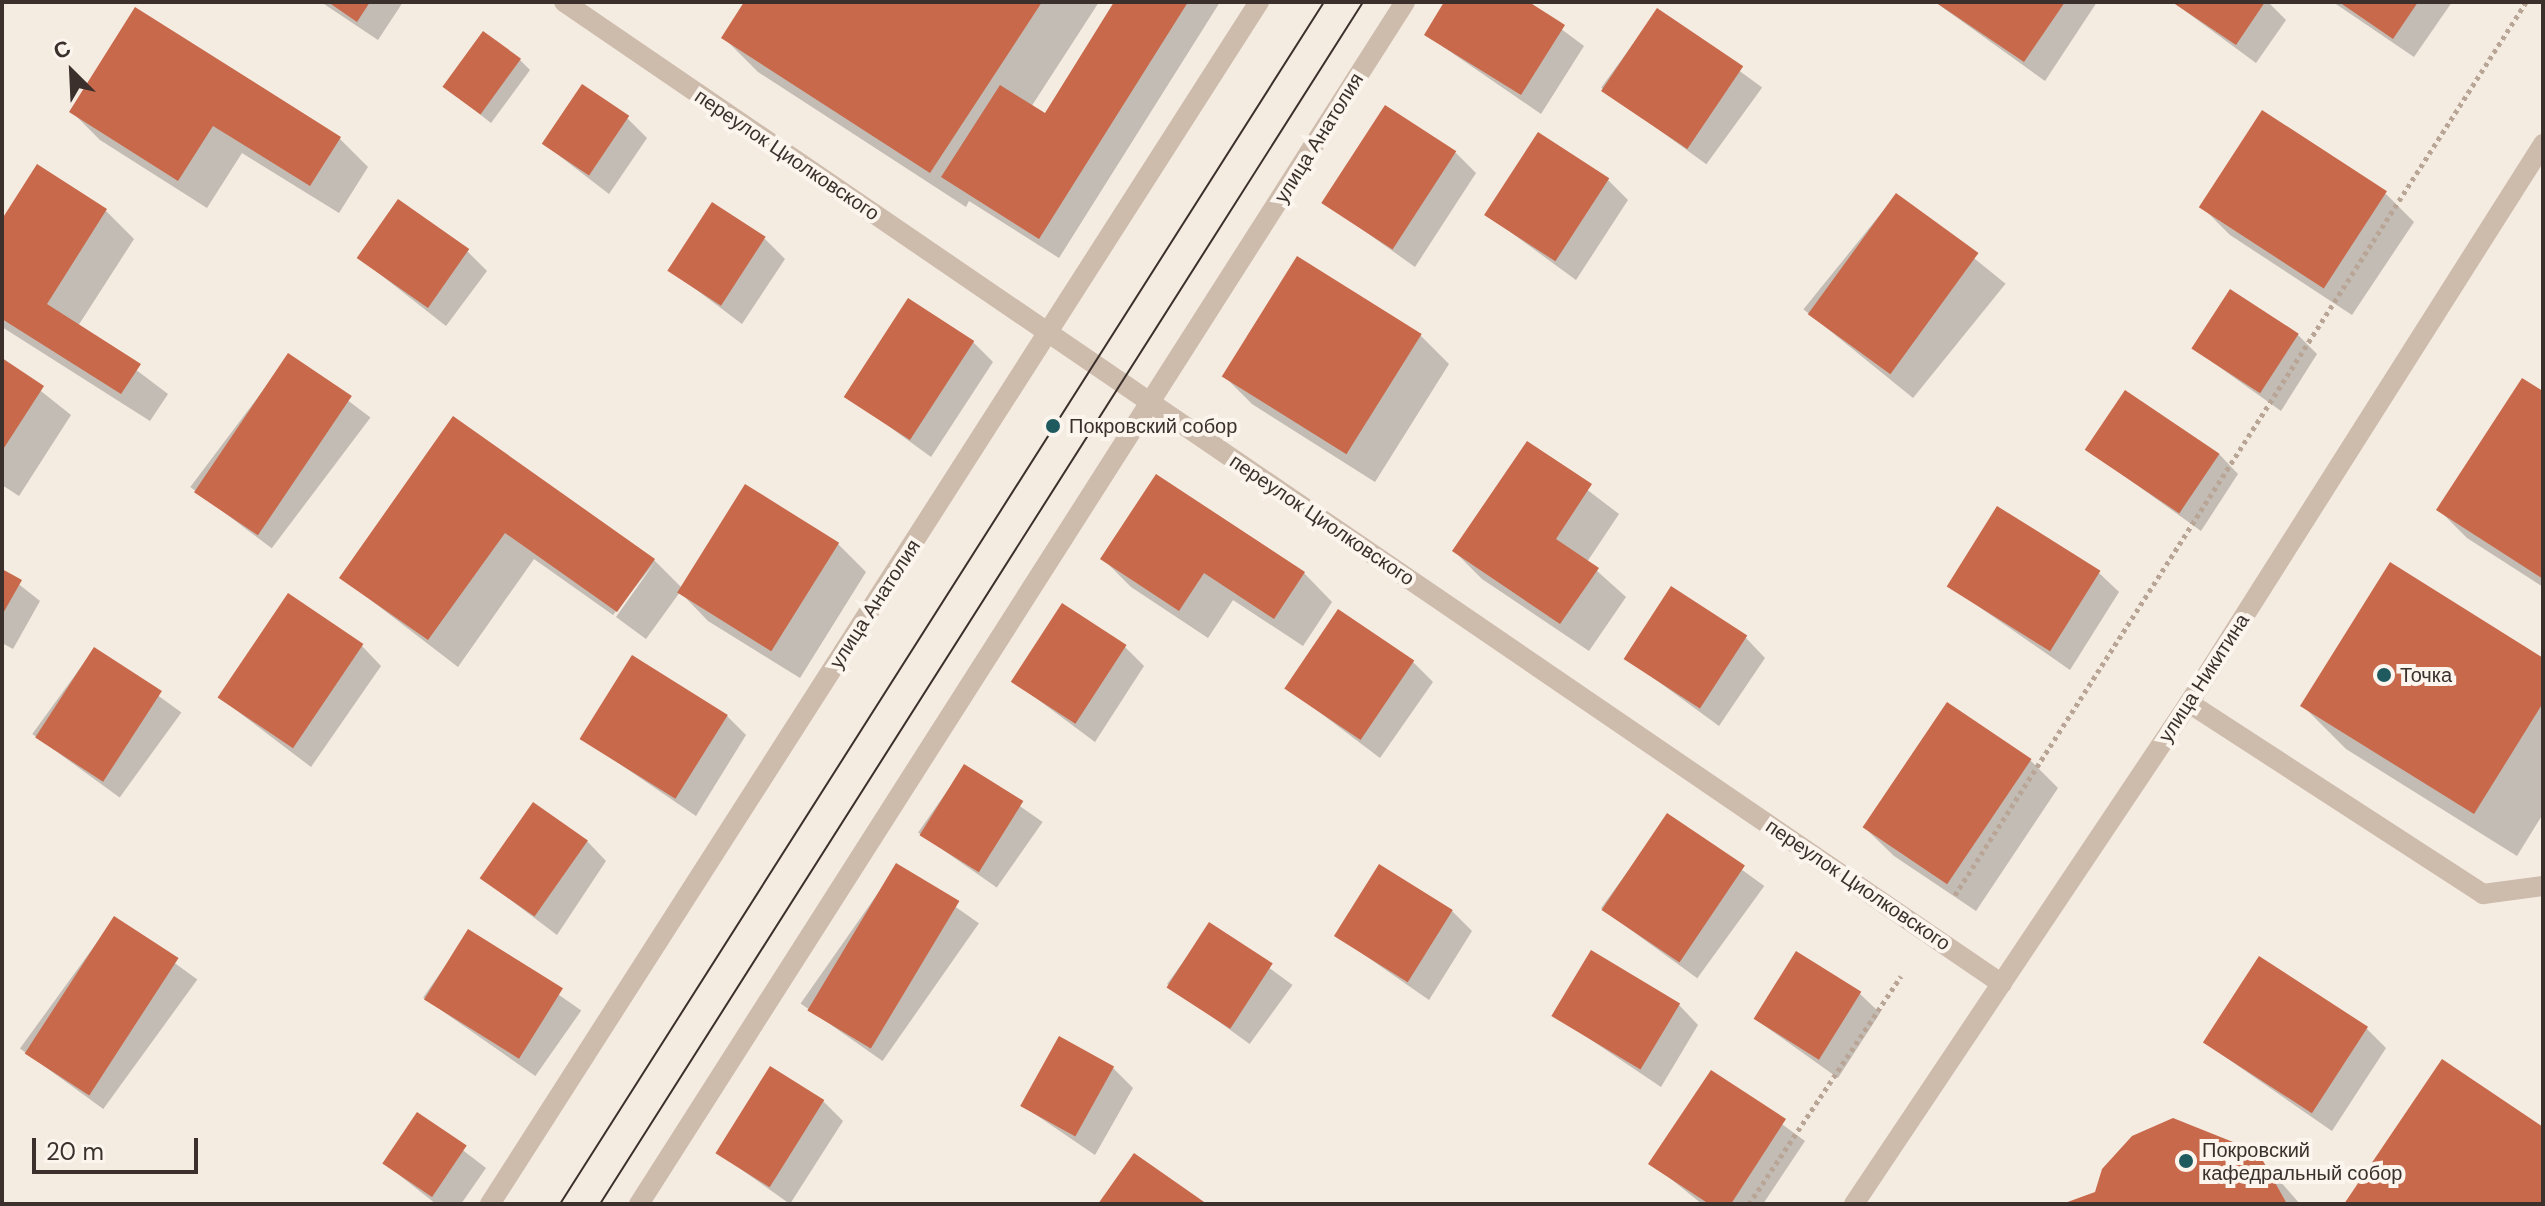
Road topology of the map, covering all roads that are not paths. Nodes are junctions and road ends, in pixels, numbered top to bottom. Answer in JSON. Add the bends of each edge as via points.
{"nodes":[{"id":1,"x":564,"y":2,"type":"edge"},
{"id":2,"x":1259,"y":2,"type":"edge"},
{"id":3,"x":1405,"y":2,"type":"edge"},
{"id":4,"x":2543,"y":144,"type":"edge"},
{"id":5,"x":1049,"y":334,"type":"junction"},
{"id":6,"x":1151,"y":404,"type":"junction"},
{"id":7,"x":2189,"y":703,"type":"junction"},
{"id":8,"x":2543,"y":886,"type":"edge"},
{"id":9,"x":2002,"y":984,"type":"junction"},
{"id":10,"x":490,"y":1204,"type":"edge"},
{"id":11,"x":639,"y":1204,"type":"edge"},
{"id":12,"x":1854,"y":1204,"type":"edge"}],
"edges":[{"from":1,"to":5,"type":"street","name":"переулок Циолковского"},
{"from":2,"to":5,"type":"street","name":"улица Анатолия"},
{"from":3,"to":6,"type":"street","name":"улица Анатолия"},
{"from":4,"to":7,"type":"street","name":"улица Никитина"},
{"from":5,"to":6,"type":"street","name":"переулок Циолковского"},
{"from":5,"to":10,"type":"street","name":"улица Анатолия"},
{"from":6,"to":9,"type":"street","name":"переулок Циолковского"},
{"from":6,"to":11,"type":"street","name":"улица Анатолия"},
{"from":7,"to":8,"type":"street","via":[[2483,894]]},
{"from":7,"to":9,"type":"street","name":"улица Никитина"},
{"from":9,"to":12,"type":"street","name":"улица Никитина"}]}
